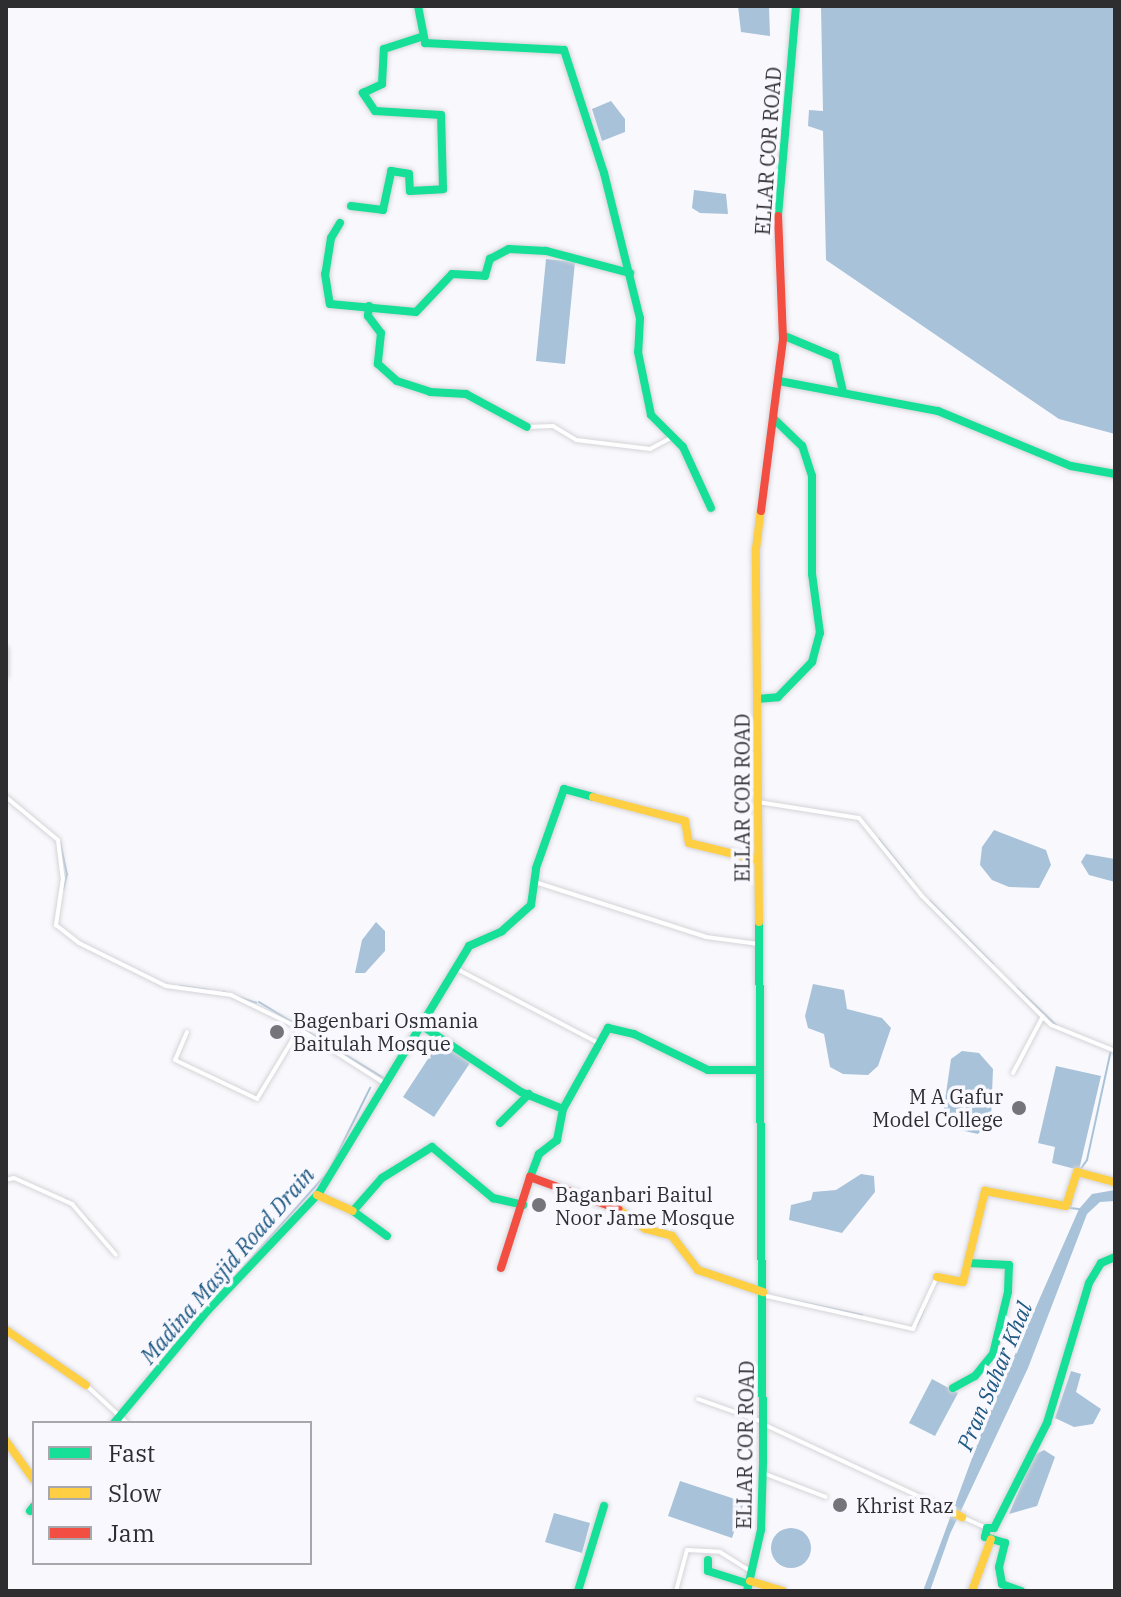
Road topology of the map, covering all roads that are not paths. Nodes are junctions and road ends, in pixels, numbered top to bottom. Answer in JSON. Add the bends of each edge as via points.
{"nodes":[{"id":1,"x":417,"y":6,"type":"edge"},
{"id":2,"x":796,"y":6,"type":"edge"},
{"id":3,"x":421,"y":40,"type":"junction"},
{"id":4,"x":351,"y":206,"type":"dead end"},
{"id":5,"x":340,"y":223,"type":"dead end"},
{"id":6,"x":630,"y":273,"type":"junction"},
{"id":7,"x":369,"y":306,"type":"junction"},
{"id":8,"x":787,"y":337,"type":"dead end"},
{"id":9,"x":779,"y":381,"type":"junction"},
{"id":10,"x":843,"y":393,"type":"junction"},
{"id":11,"x":774,"y":419,"type":"junction"},
{"id":12,"x":527,"y":427,"type":"joint"},
{"id":13,"x":673,"y":437,"type":"junction"},
{"id":14,"x":1115,"y":474,"type":"edge"},
{"id":15,"x":711,"y":508,"type":"dead end"},
{"id":16,"x":6,"y":648,"type":"edge"},
{"id":17,"x":6,"y":676,"type":"edge"},
{"id":18,"x":757,"y":699,"type":"junction"},
{"id":19,"x":6,"y":797,"type":"edge"},
{"id":20,"x":758,"y":802,"type":"junction"},
{"id":21,"x":758,"y":860,"type":"junction"},
{"id":22,"x":535,"y":882,"type":"junction"},
{"id":23,"x":759,"y":944,"type":"junction"},
{"id":24,"x":454,"y":968,"type":"junction"},
{"id":25,"x":1043,"y":1016,"type":"junction"},
{"id":26,"x":421,"y":1025,"type":"junction"},
{"id":27,"x":299,"y":1029,"type":"junction"},
{"id":28,"x":187,"y":1032,"type":"dead end"},
{"id":29,"x":602,"y":1045,"type":"junction"},
{"id":30,"x":1115,"y":1051,"type":"edge"},
{"id":31,"x":760,"y":1070,"type":"junction"},
{"id":32,"x":1013,"y":1073,"type":"dead end"},
{"id":33,"x":386,"y":1084,"type":"junction"},
{"id":34,"x":529,"y":1094,"type":"junction"},
{"id":35,"x":563,"y":1109,"type":"junction"},
{"id":36,"x":500,"y":1123,"type":"dead end"},
{"id":37,"x":530,"y":1177,"type":"junction"},
{"id":38,"x":6,"y":1180,"type":"edge"},
{"id":39,"x":1115,"y":1182,"type":"edge"},
{"id":40,"x":317,"y":1195,"type":"junction"},
{"id":41,"x":523,"y":1205,"type":"junction"},
{"id":42,"x":353,"y":1211,"type":"junction"},
{"id":43,"x":387,"y":1236,"type":"dead end"},
{"id":44,"x":116,"y":1255,"type":"dead end"},
{"id":45,"x":1115,"y":1257,"type":"edge"},
{"id":46,"x":968,"y":1263,"type":"junction"},
{"id":47,"x":501,"y":1268,"type":"dead end"},
{"id":48,"x":937,"y":1277,"type":"joint"},
{"id":49,"x":762,"y":1293,"type":"junction"},
{"id":50,"x":6,"y":1330,"type":"edge"},
{"id":51,"x":86,"y":1385,"type":"joint"},
{"id":52,"x":953,"y":1388,"type":"dead end"},
{"id":53,"x":698,"y":1399,"type":"dead end"},
{"id":54,"x":116,"y":1420,"type":"edge"},
{"id":55,"x":763,"y":1423,"type":"junction"},
{"id":56,"x":6,"y":1441,"type":"edge"},
{"id":57,"x":763,"y":1473,"type":"junction"},
{"id":58,"x":32,"y":1477,"type":"edge"},
{"id":59,"x":826,"y":1497,"type":"dead end"},
{"id":60,"x":604,"y":1506,"type":"dead end"},
{"id":61,"x":948,"y":1510,"type":"joint"},
{"id":62,"x":962,"y":1517,"type":"joint"},
{"id":63,"x":987,"y":1528,"type":"junction"},
{"id":64,"x":991,"y":1539,"type":"junction"},
{"id":65,"x":708,"y":1560,"type":"dead end"},
{"id":66,"x":750,"y":1582,"type":"edge"},
{"id":67,"x":578,"y":1591,"type":"edge"},
{"id":68,"x":676,"y":1591,"type":"edge"},
{"id":69,"x":783,"y":1591,"type":"edge"},
{"id":70,"x":972,"y":1591,"type":"edge"},
{"id":71,"x":1021,"y":1591,"type":"edge"}],
"edges":[{"from":1,"to":3,"type":"street"},
{"from":2,"to":9,"type":"street","name":"ELLAR COR ROAD","via":[[777,201],[783,339]]},
{"from":3,"to":4,"type":"street","via":[[384,49],[382,84],[363,93],[375,111],[441,115],[443,189],[410,191],[409,174],[391,171],[383,210]]},
{"from":3,"to":6,"type":"street","via":[[440,46],[564,50]]},
{"from":5,"to":7,"type":"street","via":[[331,238],[325,274],[330,304]]},
{"from":6,"to":7,"type":"street","via":[[546,251],[509,249],[490,259],[485,276],[452,274],[416,312]]},
{"from":6,"to":13,"type":"street","via":[[651,415]]},
{"from":7,"to":12,"type":"street","via":[[368,316],[381,333],[378,364],[397,381],[430,392],[466,394]]},
{"from":8,"to":10,"type":"street","via":[[835,357]]},
{"from":9,"to":10,"type":"street"},
{"from":9,"to":11,"type":"street","name":"ELLAR COR ROAD"},
{"from":10,"to":14,"type":"street","via":[[938,411],[1071,466]]},
{"from":11,"to":18,"type":"street","name":"ELLAR COR ROAD","via":[[756,549]]},
{"from":11,"to":18,"type":"street","via":[[802,446],[812,476],[812,574],[820,633],[812,662],[778,697]]},
{"from":12,"to":13,"type":"street","via":[[553,426],[576,440],[650,449]]},
{"from":13,"to":15,"type":"street","via":[[683,447]]},
{"from":16,"to":17,"type":"street"},
{"from":18,"to":20,"type":"street","name":"ELLAR COR ROAD"},
{"from":19,"to":27,"type":"street","via":[[58,840],[63,878],[56,925],[100,958],[153,981],[231,995]]},
{"from":20,"to":21,"type":"street","name":"ELLAR COR ROAD"},
{"from":20,"to":25,"type":"street","via":[[859,818],[922,896]]},
{"from":21,"to":22,"type":"street","via":[[689,843],[685,821],[564,789]]},
{"from":21,"to":23,"type":"street","name":"ELLAR COR ROAD"},
{"from":22,"to":23,"type":"street","via":[[706,937]]},
{"from":22,"to":24,"type":"street","via":[[531,905],[502,931],[469,946]]},
{"from":23,"to":31,"type":"street","name":"ELLAR COR ROAD"},
{"from":24,"to":26,"type":"street"},
{"from":24,"to":29,"type":"street"},
{"from":25,"to":30,"type":"street","via":[[1061,1032]]},
{"from":25,"to":32,"type":"street"},
{"from":26,"to":33,"type":"street"},
{"from":26,"to":34,"type":"street"},
{"from":27,"to":28,"type":"street","via":[[257,1099],[175,1060]]},
{"from":27,"to":33,"type":"street"},
{"from":29,"to":31,"type":"street","via":[[608,1028],[617,1028],[708,1070]]},
{"from":29,"to":35,"type":"street"},
{"from":31,"to":49,"type":"street","name":"ELLAR COR ROAD"},
{"from":33,"to":40,"type":"street"},
{"from":34,"to":35,"type":"street"},
{"from":34,"to":36,"type":"street"},
{"from":35,"to":37,"type":"street","via":[[557,1140],[539,1154]]},
{"from":37,"to":41,"type":"street"},
{"from":37,"to":49,"type":"street","via":[[624,1211],[646,1229],[672,1236],[698,1270]]},
{"from":38,"to":44,"type":"street","via":[[14,1178],[72,1204]]},
{"from":39,"to":46,"type":"street","via":[[1077,1172],[1066,1206],[985,1191]]},
{"from":40,"to":42,"type":"street"},
{"from":40,"to":54,"type":"street","via":[[209,1309]]},
{"from":41,"to":42,"type":"street","via":[[493,1198],[432,1147],[382,1178]]},
{"from":41,"to":47,"type":"street"},
{"from":42,"to":43,"type":"street"},
{"from":45,"to":63,"type":"street","via":[[1101,1263],[1089,1283],[1047,1423],[994,1528]]},
{"from":46,"to":48,"type":"street","via":[[963,1282]]},
{"from":46,"to":52,"type":"street","via":[[1009,1265],[1008,1292],[993,1354],[975,1376]]},
{"from":48,"to":49,"type":"street","via":[[913,1329]]},
{"from":49,"to":55,"type":"street","name":"ELLAR COR ROAD"},
{"from":50,"to":51,"type":"street"},
{"from":51,"to":54,"type":"street"},
{"from":53,"to":55,"type":"street"},
{"from":55,"to":57,"type":"street","name":"ELLAR COR ROAD"},
{"from":55,"to":61,"type":"street"},
{"from":56,"to":58,"type":"street"},
{"from":57,"to":59,"type":"street"},
{"from":57,"to":66,"type":"street","name":"ELLAR COR ROAD"},
{"from":60,"to":67,"type":"street"},
{"from":61,"to":62,"type":"street"},
{"from":62,"to":63,"type":"street"},
{"from":63,"to":64,"type":"street","via":[[985,1537]]},
{"from":64,"to":70,"type":"street"},
{"from":64,"to":71,"type":"street","via":[[1005,1543],[999,1567],[1002,1584]]},
{"from":65,"to":66,"type":"street","via":[[708,1571]]},
{"from":66,"to":68,"type":"street","via":[[747,1563],[720,1552],[687,1550]]},
{"from":66,"to":69,"type":"street"}]}
